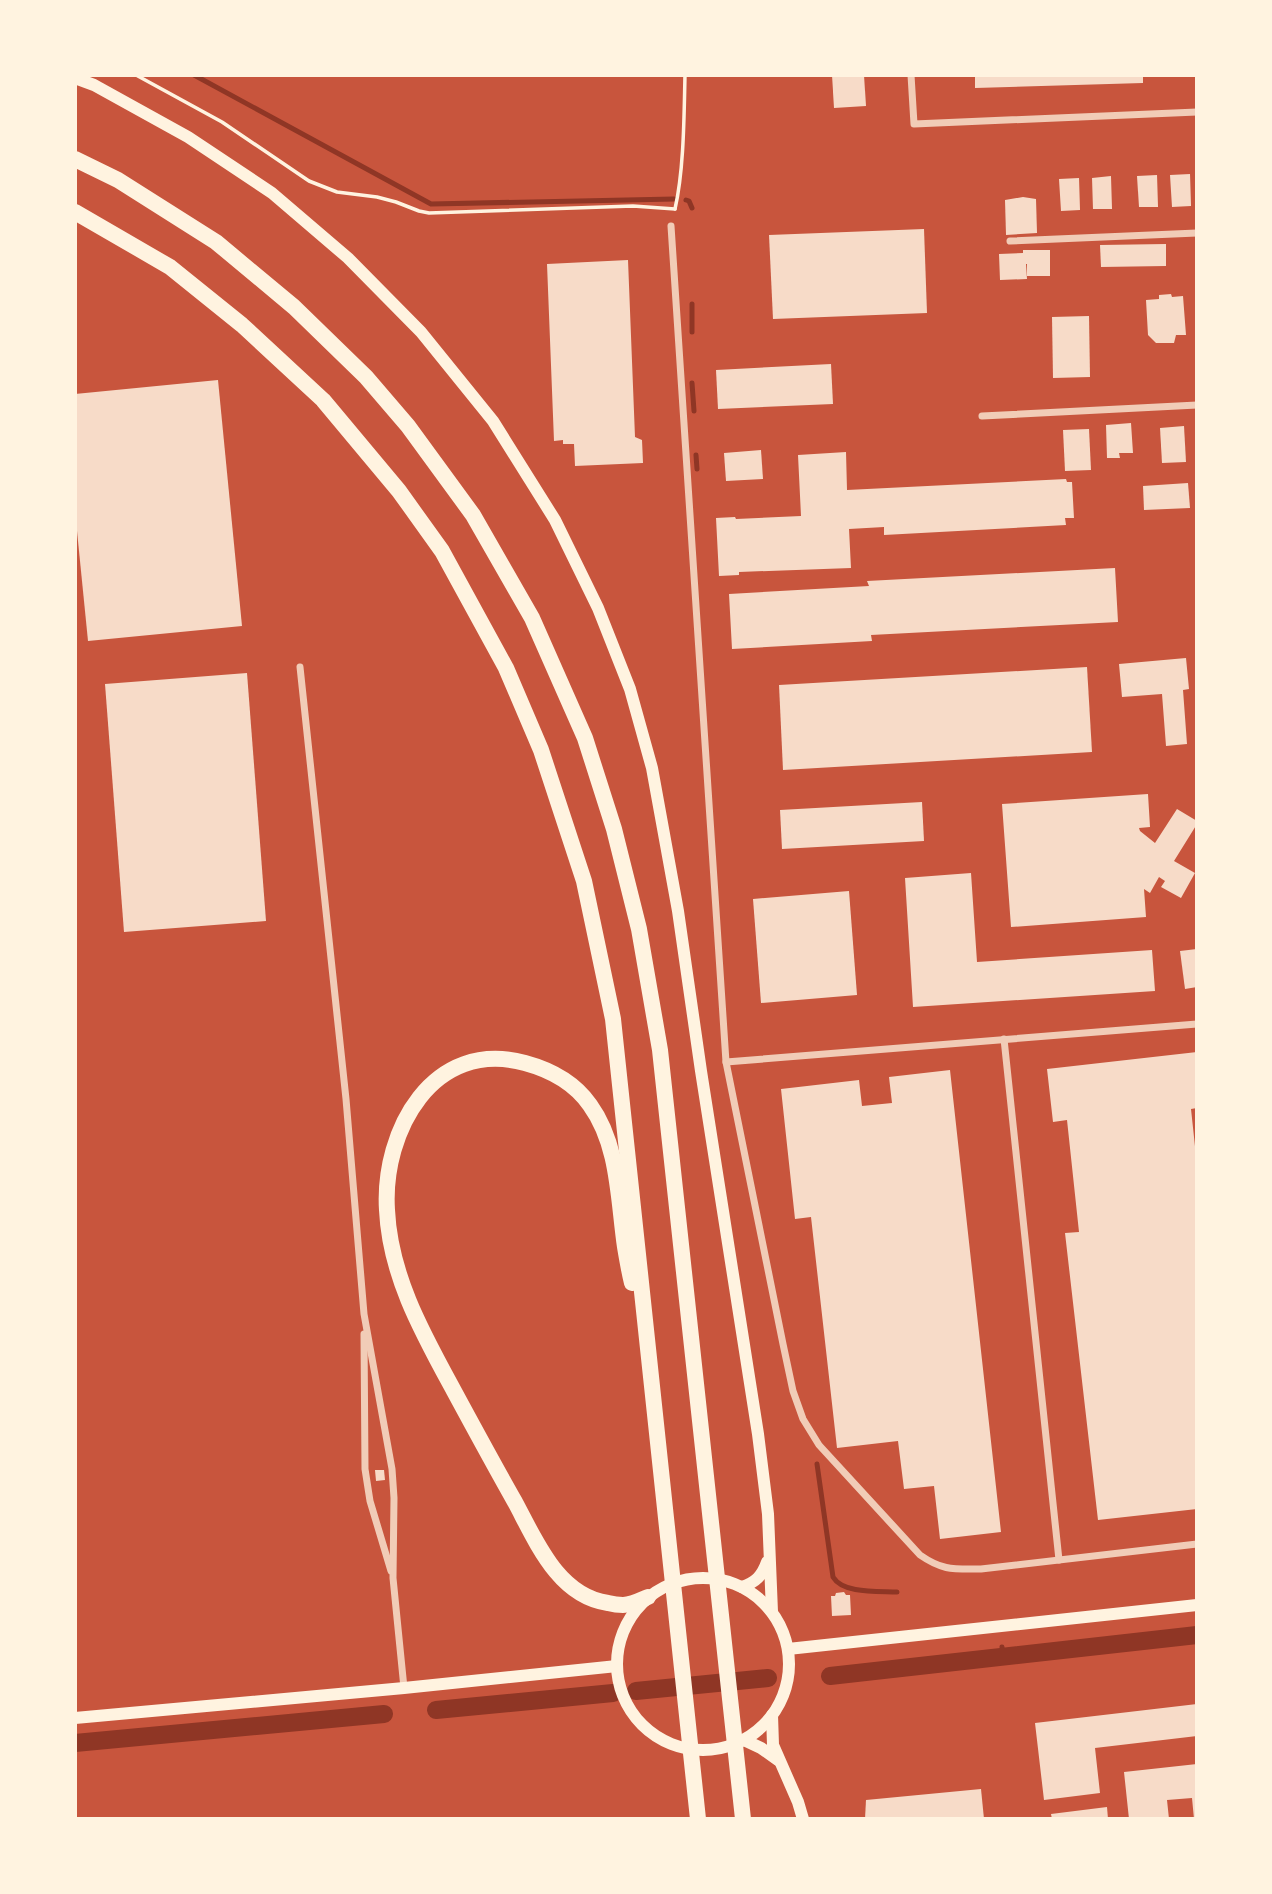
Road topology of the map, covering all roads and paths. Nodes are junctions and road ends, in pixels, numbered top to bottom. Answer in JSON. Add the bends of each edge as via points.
{"nodes":[{"id":1,"x":136,"y":75,"type":"edge"},
{"id":2,"x":685,"y":75,"type":"edge"},
{"id":3,"x":911,"y":75,"type":"edge"},
{"id":4,"x":75,"y":78,"type":"edge"},
{"id":5,"x":1197,"y":112,"type":"edge"},
{"id":6,"x":75,"y":159,"type":"edge"},
{"id":7,"x":675,"y":209,"type":"junction"},
{"id":8,"x":75,"y":212,"type":"edge"},
{"id":9,"x":671,"y":226,"type":"joint"},
{"id":10,"x":1197,"y":233,"type":"edge"},
{"id":11,"x":1010,"y":241,"type":"dead end"},
{"id":12,"x":1197,"y":405,"type":"edge"},
{"id":13,"x":982,"y":416,"type":"dead end"},
{"id":14,"x":300,"y":667,"type":"dead end"},
{"id":15,"x":1197,"y":1024,"type":"edge"},
{"id":16,"x":1004,"y":1039,"type":"junction"},
{"id":17,"x":726,"y":1062,"type":"junction"},
{"id":18,"x":364,"y":1314,"type":"junction"},
{"id":19,"x":653,"y":1395,"type":"junction"},
{"id":20,"x":1197,"y":1544,"type":"edge"},
{"id":21,"x":769,"y":1551,"type":"junction"},
{"id":22,"x":1059,"y":1560,"type":"junction"},
{"id":23,"x":393,"y":1578,"type":"junction"},
{"id":24,"x":742,"y":1587,"type":"junction"},
{"id":25,"x":648,"y":1597,"type":"junction"},
{"id":26,"x":1197,"y":1605,"type":"edge"},
{"id":27,"x":772,"y":1612,"type":"junction"},
{"id":28,"x":788,"y":1649,"type":"junction"},
{"id":29,"x":617,"y":1666,"type":"junction"},
{"id":30,"x":404,"y":1688,"type":"junction"},
{"id":31,"x":772,"y":1715,"type":"junction"},
{"id":32,"x":75,"y":1718,"type":"edge"},
{"id":33,"x":744,"y":1740,"type":"junction"},
{"id":34,"x":779,"y":1760,"type":"junction"},
{"id":35,"x":697,"y":1811,"type":"edge"},
{"id":36,"x":743,"y":1819,"type":"edge"},
{"id":37,"x":803,"y":1819,"type":"edge"}],
"edges":[{"from":1,"to":7,"type":"path","via":[[222,122],[309,181],[337,191],[429,213],[633,206]]},
{"from":2,"to":7,"type":"path"},
{"from":3,"to":5,"type":"street","via":[[914,124]]},
{"from":4,"to":21,"type":"main road","via":[[188,137],[272,193],[394,304],[493,421],[555,520],[598,608],[630,689],[652,768],[674,886],[754,1408]]},
{"from":6,"to":36,"type":"highway","via":[[118,180],[216,242],[294,307],[366,377],[473,515],[531,618],[585,738],[639,929],[660,1050]]},
{"from":7,"to":9,"type":"path"},
{"from":8,"to":19,"type":"highway","via":[[170,267],[323,400],[442,551],[506,668],[541,750],[584,881],[613,1019]]},
{"from":9,"to":17,"type":"street"},
{"from":10,"to":11,"type":"street"},
{"from":12,"to":13,"type":"street"},
{"from":14,"to":18,"type":"street"},
{"from":15,"to":16,"type":"street"},
{"from":16,"to":17,"type":"street"},
{"from":16,"to":22,"type":"street"},
{"from":17,"to":22,"type":"street","via":[[793,1391],[803,1419],[820,1445],[932,1563],[945,1569],[981,1569]]},
{"from":18,"to":23,"type":"street","via":[[392,1469]]},
{"from":18,"to":23,"type":"street","via":[[365,1469]]},
{"from":19,"to":25,"type":"highway","via":[[617,1179],[595,1113],[570,1084],[525,1063],[486,1059],[445,1073],[403,1122],[388,1168],[387,1211],[407,1299],[556,1573],[599,1602],[624,1605]]},
{"from":19,"to":35,"type":"highway"},
{"from":20,"to":22,"type":"street"},
{"from":21,"to":24,"type":"main road","via":[[758,1579]]},
{"from":21,"to":27,"type":"main road"},
{"from":23,"to":30,"type":"street"},
{"from":24,"to":25,"type":"main road","via":[[719,1579],[694,1578]]},
{"from":24,"to":27,"type":"main road"},
{"from":25,"to":29,"type":"main road","via":[[620,1640]]},
{"from":26,"to":28,"type":"main road"},
{"from":27,"to":28,"type":"main road"},
{"from":28,"to":31,"type":"main road","via":[[785,1692]]},
{"from":29,"to":30,"type":"main road"},
{"from":29,"to":33,"type":"main road","via":[[621,1691],[632,1713],[649,1732],[669,1744],[718,1750]]},
{"from":30,"to":32,"type":"main road"},
{"from":31,"to":33,"type":"main road"},
{"from":31,"to":34,"type":"main road","via":[[773,1745]]},
{"from":33,"to":34,"type":"main road"},
{"from":34,"to":37,"type":"main road"}]}
